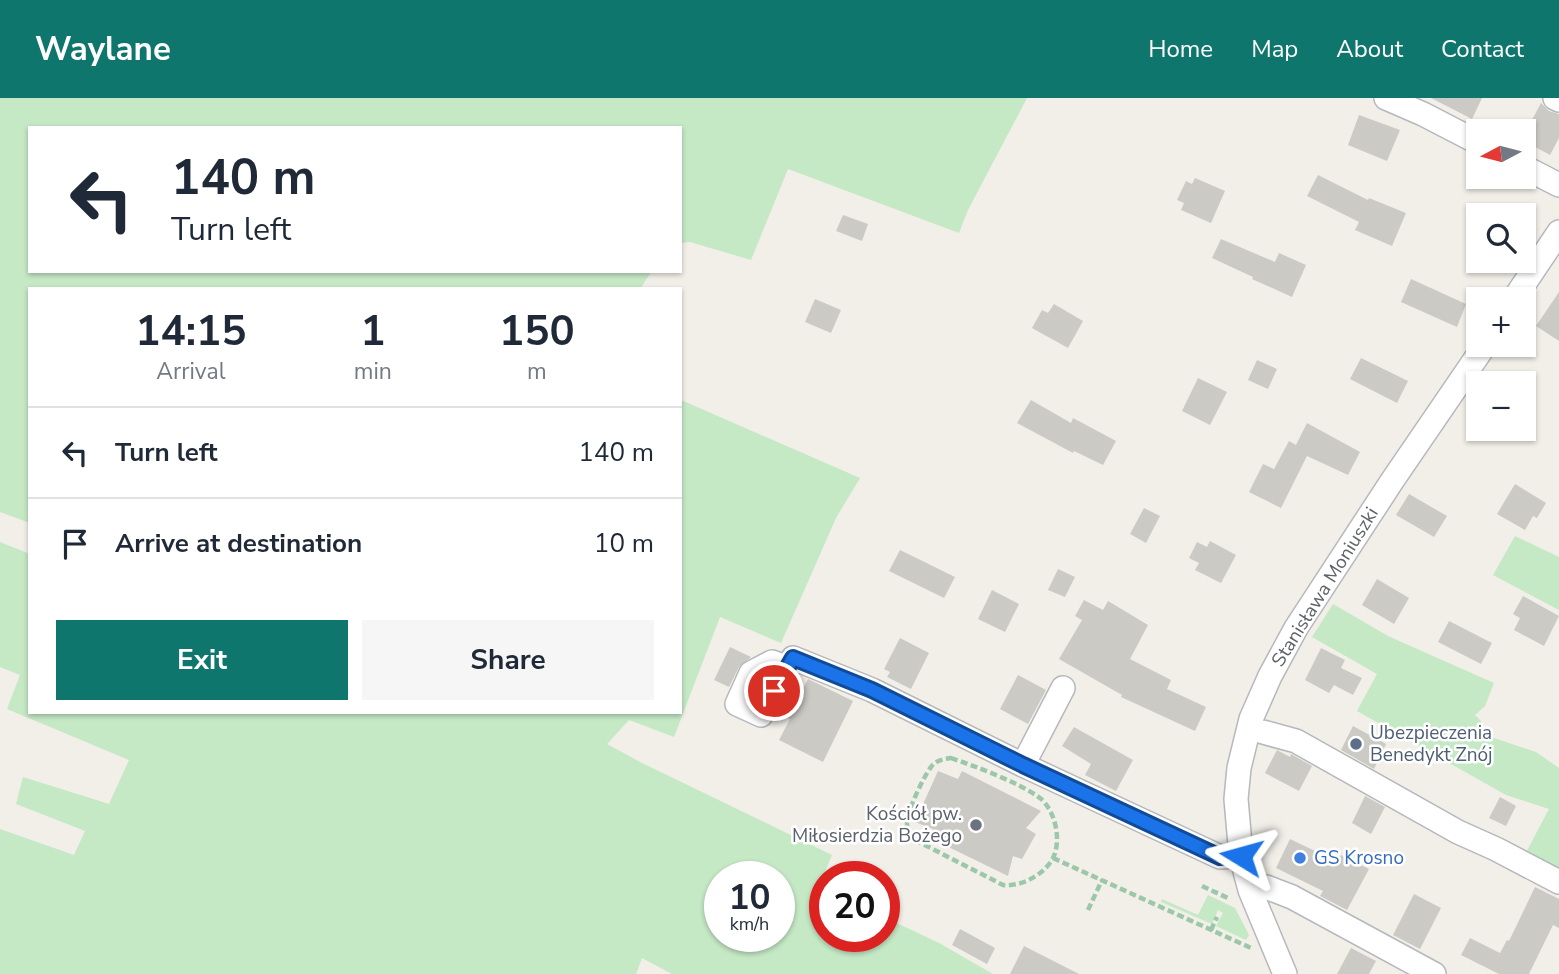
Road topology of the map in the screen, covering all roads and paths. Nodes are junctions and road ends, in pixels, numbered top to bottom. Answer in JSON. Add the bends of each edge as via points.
{"nodes":[{"id":1,"x":1386,"y":98,"type":"edge"},
{"id":2,"x":1466,"y":136,"type":"edge"},
{"id":3,"x":1536,"y":173,"type":"edge"},
{"id":4,"x":1559,"y":185,"type":"edge"},
{"id":5,"x":1559,"y":232,"type":"edge"},
{"id":6,"x":1549,"y":267,"type":"edge"},
{"id":7,"x":1527,"y":287,"type":"edge"},
{"id":8,"x":1477,"y":357,"type":"edge"},
{"id":9,"x":788,"y":668,"type":"dead end"},
{"id":10,"x":1063,"y":688,"type":"dead end"},
{"id":11,"x":1263,"y":732,"type":"dead end"},
{"id":12,"x":1023,"y":765,"type":"junction"},
{"id":13,"x":1241,"y":856,"type":"junction"},
{"id":14,"x":1053,"y":858,"type":"junction"},
{"id":15,"x":1102,"y":880,"type":"junction"},
{"id":16,"x":1559,"y":882,"type":"edge"},
{"id":17,"x":1202,"y":886,"type":"dead end"},
{"id":18,"x":1244,"y":896,"type":"junction"},
{"id":19,"x":1087,"y":910,"type":"dead end"},
{"id":20,"x":1217,"y":917,"type":"dead end"},
{"id":21,"x":1211,"y":930,"type":"junction"},
{"id":22,"x":1255,"y":949,"type":"dead end"},
{"id":23,"x":1285,"y":974,"type":"edge"},
{"id":24,"x":1434,"y":974,"type":"edge"}],
"edges":[{"from":1,"to":2,"type":"street"},
{"from":3,"to":4,"type":"street"},
{"from":5,"to":6,"type":"street"},
{"from":6,"to":7,"type":"street"},
{"from":8,"to":13,"type":"street","name":"Stanisława Moniuszki","via":[[1296,628],[1270,676],[1251,719],[1239,768],[1236,799]]},
{"from":9,"to":12,"type":"street","via":[[793,658],[822,668]]},
{"from":10,"to":12,"type":"street"},
{"from":11,"to":16,"type":"street","via":[[1296,741],[1458,832]]},
{"from":12,"to":13,"type":"street","via":[[1220,857]]},
{"from":13,"to":18,"type":"street","name":"Stanisława Moniuszki"},
{"from":14,"to":14,"type":"path","via":[[1055,821],[1040,799],[951,758],[932,765],[908,816],[906,826],[913,839],[1003,885],[1029,880]]},
{"from":14,"to":15,"type":"path"},
{"from":15,"to":19,"type":"path"},
{"from":15,"to":21,"type":"path"},
{"from":17,"to":18,"type":"path"},
{"from":18,"to":23,"type":"street","name":"Stanisława Moniuszki"},
{"from":18,"to":24,"type":"street","via":[[1266,887],[1292,897]]},
{"from":20,"to":21,"type":"path"},
{"from":21,"to":22,"type":"path"}]}
